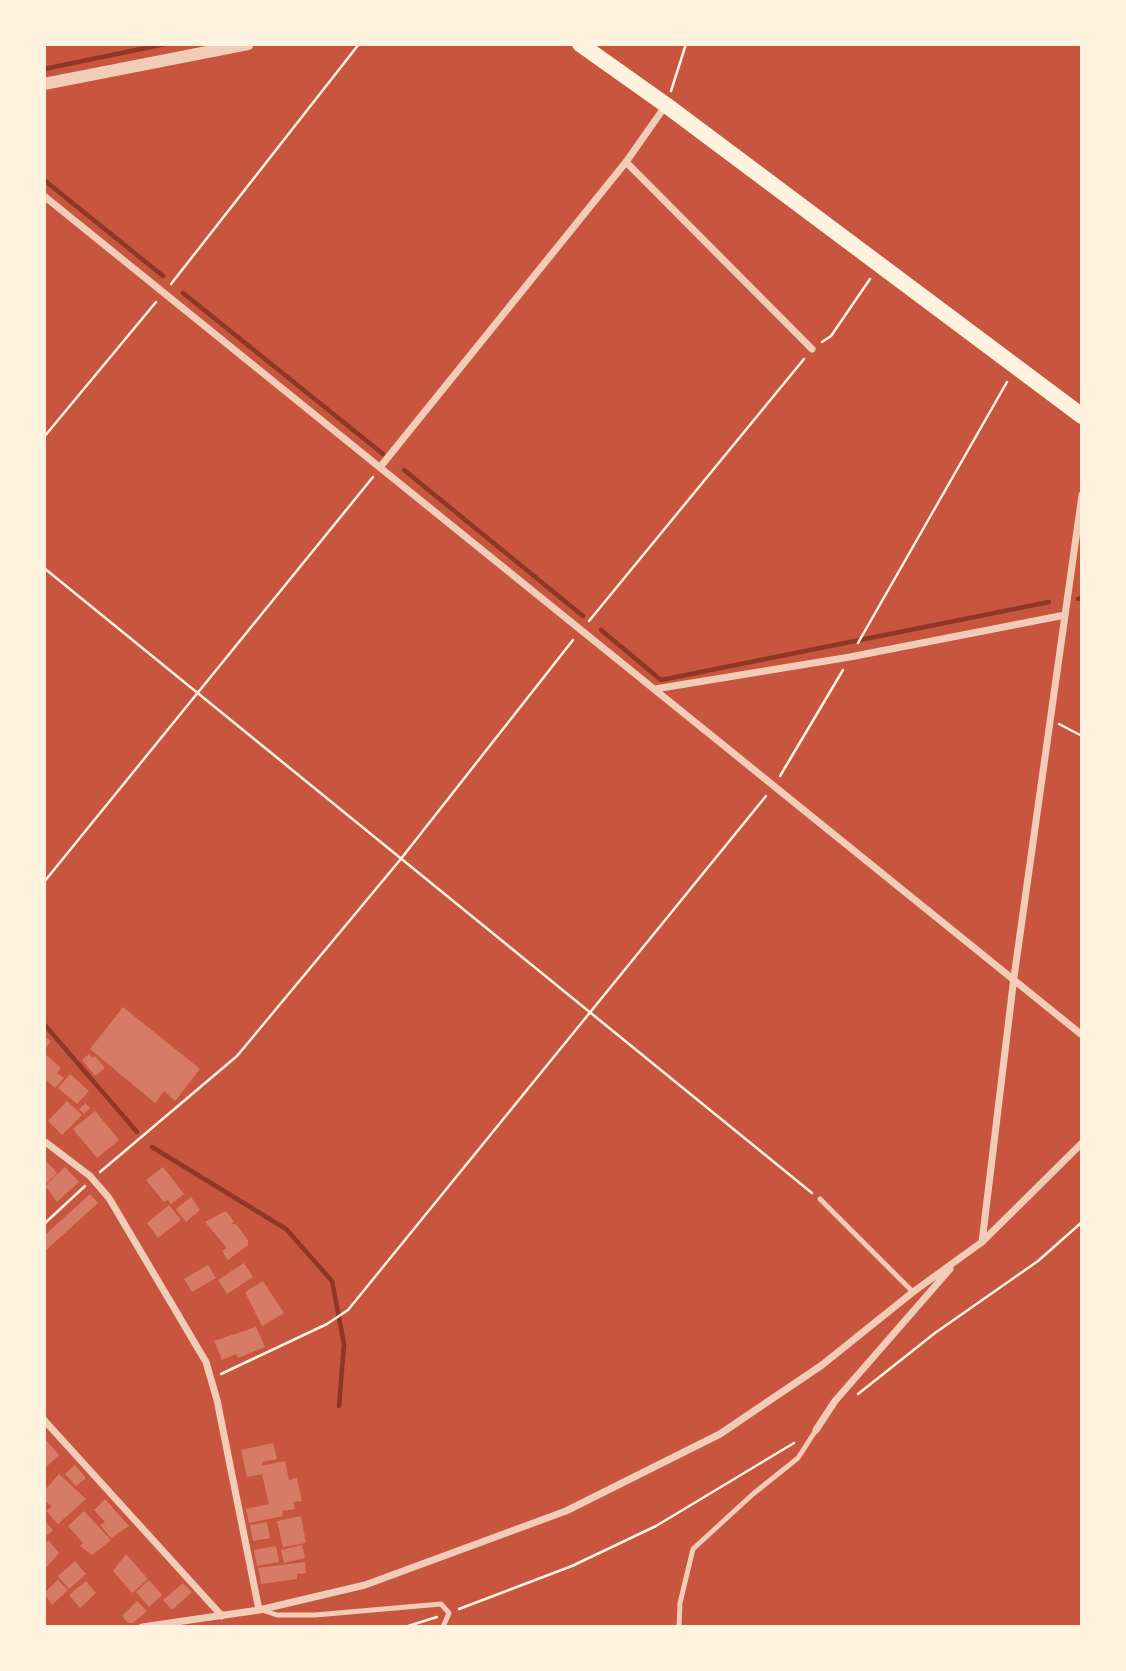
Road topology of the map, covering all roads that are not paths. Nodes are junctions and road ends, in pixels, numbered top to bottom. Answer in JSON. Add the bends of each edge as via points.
{"nodes":[{"id":1,"x":248,"y":44,"type":"edge"},
{"id":2,"x":580,"y":44,"type":"edge"},
{"id":3,"x":44,"y":84,"type":"edge"},
{"id":4,"x":666,"y":105,"type":"junction"},
{"id":5,"x":626,"y":162,"type":"junction"},
{"id":6,"x":44,"y":196,"type":"edge"},
{"id":7,"x":812,"y":349,"type":"road end"},
{"id":8,"x":1082,"y":416,"type":"edge"},
{"id":9,"x":381,"y":466,"type":"junction"},
{"id":10,"x":1082,"y":495,"type":"edge"},
{"id":11,"x":1065,"y":615,"type":"junction"},
{"id":12,"x":655,"y":689,"type":"junction"},
{"id":13,"x":1014,"y":977,"type":"junction"},
{"id":14,"x":1082,"y":1035,"type":"edge"},
{"id":15,"x":44,"y":1141,"type":"edge"},
{"id":16,"x":1082,"y":1143,"type":"edge"},
{"id":17,"x":820,"y":1199,"type":"road end"},
{"id":18,"x":982,"y":1242,"type":"junction"},
{"id":19,"x":957,"y":1260,"type":"junction"},
{"id":20,"x":913,"y":1292,"type":"junction"},
{"id":21,"x":44,"y":1420,"type":"edge"},
{"id":22,"x":816,"y":1430,"type":"joint"},
{"id":23,"x":259,"y":1609,"type":"junction"},
{"id":24,"x":222,"y":1616,"type":"junction"},
{"id":25,"x":142,"y":1627,"type":"edge"},
{"id":26,"x":443,"y":1627,"type":"edge"},
{"id":27,"x":679,"y":1627,"type":"edge"}],
"edges":[{"from":1,"to":3,"type":"street"},
{"from":2,"to":4,"type":"main road"},
{"from":4,"to":5,"type":"street"},
{"from":4,"to":8,"type":"main road"},
{"from":5,"to":7,"type":"street"},
{"from":5,"to":9,"type":"street"},
{"from":6,"to":9,"type":"street"},
{"from":9,"to":12,"type":"street"},
{"from":10,"to":11,"type":"street"},
{"from":11,"to":12,"type":"street"},
{"from":11,"to":13,"type":"street"},
{"from":12,"to":13,"type":"street"},
{"from":13,"to":14,"type":"street"},
{"from":13,"to":18,"type":"street"},
{"from":15,"to":23,"type":"street","via":[[90,1176],[109,1198],[206,1362]]},
{"from":16,"to":18,"type":"street"},
{"from":17,"to":20,"type":"lane"},
{"from":18,"to":19,"type":"street"},
{"from":19,"to":20,"type":"street"},
{"from":19,"to":22,"type":"street","via":[[835,1401]]},
{"from":20,"to":23,"type":"street","via":[[822,1365],[720,1434],[566,1511],[365,1585]]},
{"from":21,"to":24,"type":"street"},
{"from":22,"to":27,"type":"lane","via":[[798,1458],[693,1549]]},
{"from":23,"to":24,"type":"street"},
{"from":23,"to":26,"type":"lane","via":[[277,1615],[315,1615],[441,1604],[449,1613]]},
{"from":24,"to":25,"type":"street"}]}
